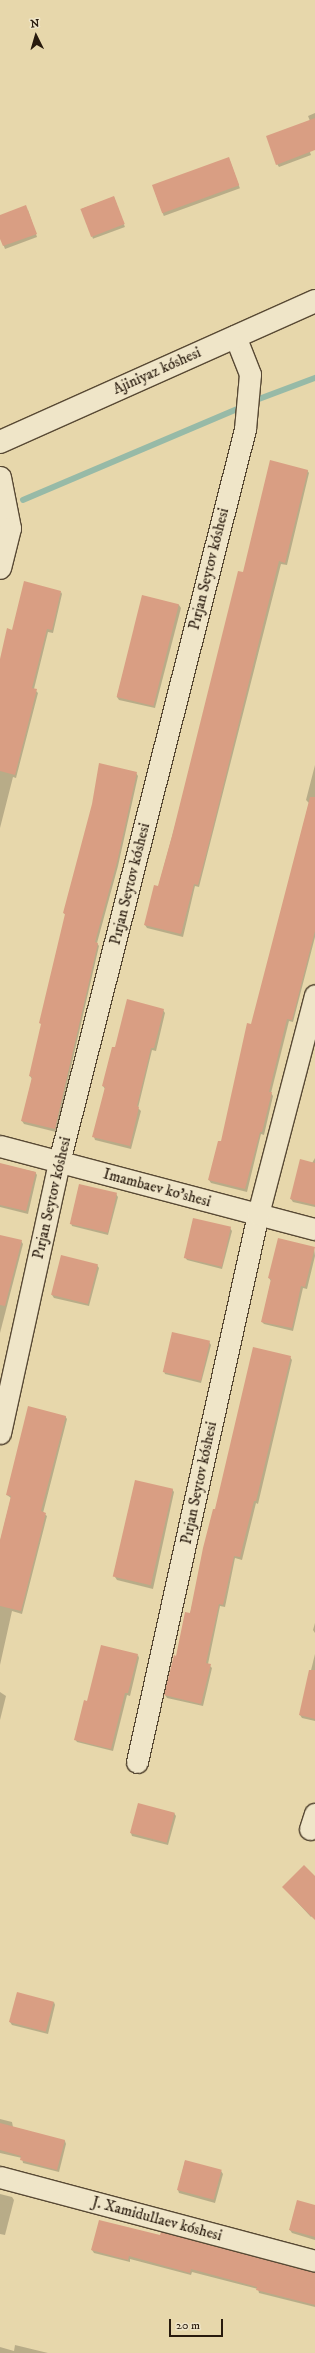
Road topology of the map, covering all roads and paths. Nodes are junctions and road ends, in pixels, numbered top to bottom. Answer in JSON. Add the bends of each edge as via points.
{"nodes":[{"id":1,"x":315,"y":301,"type":"edge"},
{"id":2,"x":235,"y":336,"type":"junction"},
{"id":3,"x":0,"y":442,"type":"edge"},
{"id":4,"x":0,"y":477,"type":"edge"},
{"id":5,"x":0,"y":568,"type":"edge"},
{"id":6,"x":315,"y":995,"type":"edge"},
{"id":7,"x":0,"y":1146,"type":"edge"},
{"id":8,"x":59,"y":1162,"type":"junction"},
{"id":9,"x":258,"y":1214,"type":"junction"},
{"id":10,"x":315,"y":1229,"type":"edge"},
{"id":11,"x":0,"y":1433,"type":"edge"},
{"id":12,"x":137,"y":1762,"type":"dead end"},
{"id":13,"x":0,"y":2177,"type":"edge"},
{"id":14,"x":315,"y":2261,"type":"edge"}],
"edges":[{"from":1,"to":2,"type":"street","name":"Ajiniyaz kóshesi"},
{"from":2,"to":3,"type":"street","name":"Ajiniyaz kóshesi"},
{"from":2,"to":8,"type":"street","name":"Pırjan Seytov kóshesi","via":[[250,374],[245,429]]},
{"from":4,"to":5,"type":"street","via":[[10,528]]},
{"from":6,"to":9,"type":"street","name":"Pırjan Seytov kóshesi"},
{"from":7,"to":8,"type":"street","name":"Imambaev ko'shesi"},
{"from":8,"to":9,"type":"street","name":"Imambaev ko'shesi"},
{"from":8,"to":11,"type":"street","name":"Pırjan Seytov kóshesi"},
{"from":9,"to":10,"type":"street","name":"Imambaev ko'shesi"},
{"from":9,"to":12,"type":"street","name":"Pırjan Seytov kóshesi"},
{"from":13,"to":14,"type":"street","name":"J. Xamidullaev kóshesi"}]}
